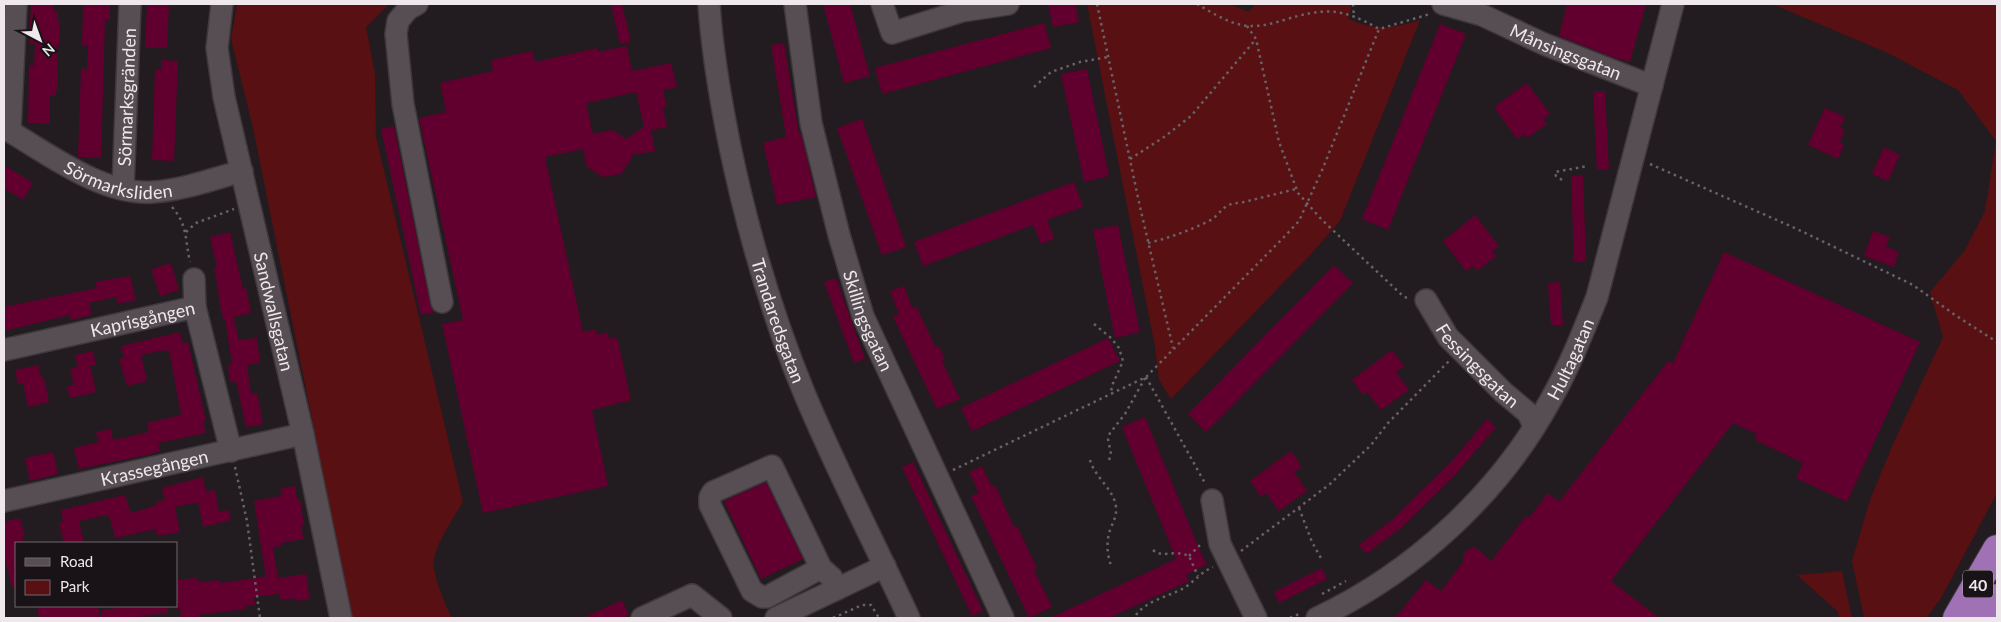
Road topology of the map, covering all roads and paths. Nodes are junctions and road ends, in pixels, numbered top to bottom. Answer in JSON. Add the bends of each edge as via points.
{"nodes":[{"id":1,"x":16,"y":4,"type":"edge"},
{"id":2,"x":130,"y":4,"type":"edge"},
{"id":3,"x":222,"y":4,"type":"edge"},
{"id":4,"x":417,"y":4,"type":"edge"},
{"id":5,"x":709,"y":4,"type":"edge"},
{"id":6,"x":795,"y":4,"type":"edge"},
{"id":7,"x":882,"y":4,"type":"edge"},
{"id":8,"x":1008,"y":4,"type":"edge"},
{"id":9,"x":1097,"y":4,"type":"edge"},
{"id":10,"x":1198,"y":4,"type":"edge"},
{"id":11,"x":1353,"y":4,"type":"edge"},
{"id":12,"x":1673,"y":4,"type":"edge"},
{"id":13,"x":1440,"y":8,"type":"edge"},
{"id":14,"x":1354,"y":16,"type":"junction"},
{"id":15,"x":1248,"y":26,"type":"junction"},
{"id":16,"x":1379,"y":29,"type":"junction"},
{"id":17,"x":1256,"y":39,"type":"junction"},
{"id":18,"x":1108,"y":57,"type":"junction"},
{"id":19,"x":1652,"y":86,"type":"junction"},
{"id":20,"x":1034,"y":87,"type":"dead end"},
{"id":21,"x":7,"y":130,"type":"edge"},
{"id":22,"x":1637,"y":145,"type":"junction"},
{"id":23,"x":1130,"y":159,"type":"junction"},
{"id":24,"x":1588,"y":166,"type":"dead end"},
{"id":25,"x":242,"y":171,"type":"junction"},
{"id":26,"x":1562,"y":180,"type":"dead end"},
{"id":27,"x":1296,"y":188,"type":"junction"},
{"id":28,"x":123,"y":189,"type":"junction"},
{"id":29,"x":158,"y":191,"type":"junction"},
{"id":30,"x":250,"y":204,"type":"junction"},
{"id":31,"x":1306,"y":204,"type":"junction"},
{"id":32,"x":186,"y":232,"type":"junction"},
{"id":33,"x":1148,"y":244,"type":"junction"},
{"id":34,"x":194,"y":280,"type":"joint"},
{"id":35,"x":1426,"y":300,"type":"joint"},
{"id":36,"x":442,"y":302,"type":"dead end"},
{"id":37,"x":195,"y":306,"type":"junction"},
{"id":38,"x":1094,"y":324,"type":"dead end"},
{"id":39,"x":1997,"y":342,"type":"edge"},
{"id":40,"x":1173,"y":348,"type":"junction"},
{"id":41,"x":4,"y":350,"type":"edge"},
{"id":42,"x":1460,"y":350,"type":"junction"},
{"id":43,"x":1146,"y":377,"type":"junction"},
{"id":44,"x":1113,"y":393,"type":"junction"},
{"id":45,"x":1534,"y":426,"type":"junction"},
{"id":46,"x":303,"y":434,"type":"junction"},
{"id":47,"x":230,"y":451,"type":"junction"},
{"id":48,"x":1090,"y":460,"type":"dead end"},
{"id":49,"x":1109,"y":460,"type":"dead end"},
{"id":50,"x":939,"y":478,"type":"junction"},
{"id":51,"x":1212,"y":500,"type":"joint"},
{"id":52,"x":4,"y":501,"type":"edge"},
{"id":53,"x":1299,"y":508,"type":"junction"},
{"id":54,"x":1997,"y":549,"type":"edge"},
{"id":55,"x":1153,"y":550,"type":"dead end"},
{"id":56,"x":1228,"y":560,"type":"junction"},
{"id":57,"x":1322,"y":560,"type":"dead end"},
{"id":58,"x":885,"y":566,"type":"junction"},
{"id":59,"x":820,"y":568,"type":"junction"},
{"id":60,"x":1112,"y":568,"type":"dead end"},
{"id":61,"x":1198,"y":576,"type":"junction"},
{"id":62,"x":1350,"y":580,"type":"dead end"},
{"id":63,"x":837,"y":589,"type":"junction"},
{"id":64,"x":1997,"y":598,"type":"edge"},
{"id":65,"x":1319,"y":611,"type":"edge"},
{"id":66,"x":1136,"y":615,"type":"dead end"},
{"id":67,"x":260,"y":618,"type":"edge"},
{"id":68,"x":341,"y":618,"type":"edge"},
{"id":69,"x":642,"y":618,"type":"edge"},
{"id":70,"x":721,"y":618,"type":"edge"},
{"id":71,"x":776,"y":618,"type":"edge"},
{"id":72,"x":833,"y":618,"type":"edge"},
{"id":73,"x":879,"y":618,"type":"edge"},
{"id":74,"x":909,"y":618,"type":"edge"},
{"id":75,"x":1003,"y":618,"type":"edge"},
{"id":76,"x":1256,"y":618,"type":"edge"},
{"id":77,"x":1290,"y":618,"type":"edge"},
{"id":78,"x":1957,"y":618,"type":"edge"},
{"id":79,"x":1986,"y":618,"type":"edge"}],
"edges":[{"from":1,"to":21,"type":"street"},
{"from":2,"to":28,"type":"street","name":"Sörmarksgränden"},
{"from":3,"to":25,"type":"street","name":"Sandwallsgatan","via":[[217,48],[224,97]]},
{"from":4,"to":36,"type":"street","via":[[398,20],[396,34],[403,104]]},
{"from":5,"to":58,"type":"street","name":"Trandaredsgatan","via":[[722,107],[736,175],[767,290],[806,396]]},
{"from":6,"to":50,"type":"street","name":"Skillingsgatan","via":[[811,123],[863,316]]},
{"from":7,"to":8,"type":"street","via":[[892,33],[962,11]]},
{"from":9,"to":18,"type":"path"},
{"from":10,"to":15,"type":"path","via":[[1226,20]]},
{"from":11,"to":14,"type":"path"},
{"from":12,"to":19,"type":"street","name":"Hultagatan"},
{"from":13,"to":16,"type":"path"},
{"from":13,"to":19,"type":"street","name":"Månsingsgatan","via":[[1482,15],[1544,44]]},
{"from":14,"to":15,"type":"path","via":[[1325,10],[1272,24]]},
{"from":14,"to":16,"type":"path"},
{"from":15,"to":17,"type":"path"},
{"from":16,"to":31,"type":"path"},
{"from":17,"to":23,"type":"path","via":[[1191,116]]},
{"from":17,"to":27,"type":"path","via":[[1275,125]]},
{"from":18,"to":20,"type":"path","via":[[1051,72]]},
{"from":18,"to":23,"type":"path"},
{"from":19,"to":22,"type":"street","name":"Hultagatan"},
{"from":21,"to":28,"type":"street","name":"Sörmarksliden","via":[[80,173]]},
{"from":22,"to":39,"type":"path","via":[[1646,148],[1646,162],[1914,285]]},
{"from":22,"to":45,"type":"street","name":"Hultagatan","via":[[1597,297],[1561,379]]},
{"from":23,"to":33,"type":"path"},
{"from":24,"to":26,"type":"path","via":[[1555,172]]},
{"from":25,"to":29,"type":"street","name":"Sörmarksliden"},
{"from":25,"to":30,"type":"street","name":"Sandwallsgatan"},
{"from":27,"to":31,"type":"path"},
{"from":27,"to":33,"type":"path","via":[[1240,204],[1232,203],[1210,220]]},
{"from":28,"to":29,"type":"street","name":"Sörmarksliden"},
{"from":29,"to":32,"type":"path","via":[[175,211]]},
{"from":30,"to":32,"type":"path","via":[[196,223]]},
{"from":30,"to":46,"type":"street","name":"Sandwallsgatan"},
{"from":31,"to":35,"type":"path","via":[[1404,297]]},
{"from":31,"to":40,"type":"path","via":[[1299,221]]},
{"from":32,"to":34,"type":"path"},
{"from":33,"to":40,"type":"path"},
{"from":34,"to":37,"type":"street"},
{"from":35,"to":42,"type":"street","name":"Fessingsgatan","via":[[1448,337]]},
{"from":37,"to":41,"type":"street","name":"Kaprisgången"},
{"from":37,"to":47,"type":"street","name":"Kaprisgången"},
{"from":38,"to":44,"type":"path","via":[[1119,348],[1123,361],[1111,388]]},
{"from":40,"to":43,"type":"path"},
{"from":42,"to":45,"type":"street","name":"Fessingsgatan","via":[[1528,413]]},
{"from":42,"to":53,"type":"path","via":[[1388,423],[1371,445]]},
{"from":43,"to":44,"type":"path"},
{"from":43,"to":49,"type":"path","via":[[1126,414],[1110,433]]},
{"from":43,"to":51,"type":"path"},
{"from":44,"to":50,"type":"path"},
{"from":45,"to":65,"type":"street","name":"Hultagatan","via":[[1495,479],[1456,522],[1415,558],[1374,587]]},
{"from":46,"to":47,"type":"street","name":"Krassegången"},
{"from":46,"to":68,"type":"street","name":"Sandwallsgatan"},
{"from":47,"to":52,"type":"street","name":"Krassegången"},
{"from":47,"to":67,"type":"path","via":[[247,521]]},
{"from":48,"to":60,"type":"path","via":[[1095,474],[1115,502],[1108,549]]},
{"from":50,"to":75,"type":"street","name":"Skillingsgatan"},
{"from":51,"to":56,"type":"street","via":[[1220,544]]},
{"from":53,"to":56,"type":"path"},
{"from":53,"to":57,"type":"path"},
{"from":54,"to":78,"type":"highway","number":"40"},
{"from":55,"to":61,"type":"path","via":[[1160,555],[1180,552],[1189,556]]},
{"from":56,"to":61,"type":"path"},
{"from":56,"to":76,"type":"street"},
{"from":58,"to":63,"type":"street"},
{"from":58,"to":74,"type":"street","name":"Trandaredsgatan"},
{"from":59,"to":59,"type":"street","via":[[772,466],[714,492],[710,497],[710,505],[752,591],[767,597]]},
{"from":59,"to":63,"type":"street","via":[[832,578]]},
{"from":61,"to":66,"type":"path","via":[[1184,588],[1141,607]]},
{"from":62,"to":65,"type":"path","via":[[1328,590]]},
{"from":63,"to":71,"type":"street"},
{"from":64,"to":79,"type":"highway","number":"40"},
{"from":65,"to":77,"type":"path"},
{"from":69,"to":70,"type":"street","via":[[692,596]]},
{"from":72,"to":73,"type":"path","via":[[862,605],[871,606]]}]}
